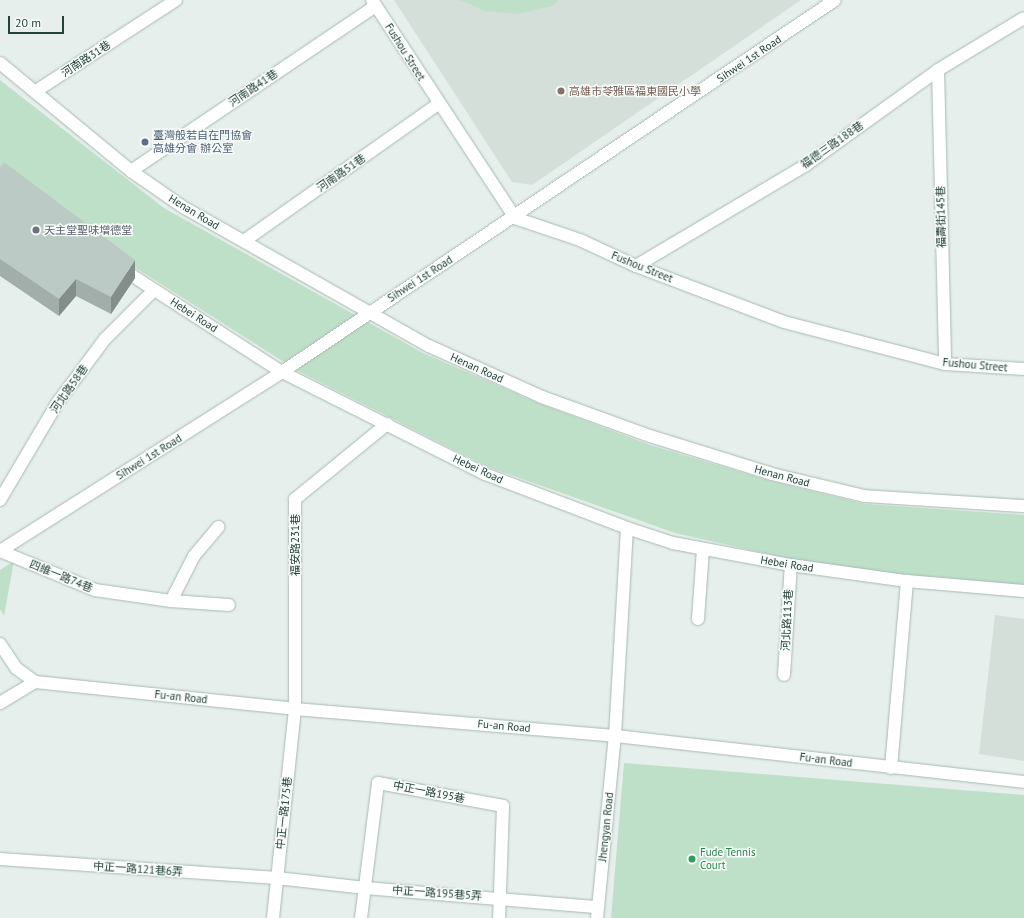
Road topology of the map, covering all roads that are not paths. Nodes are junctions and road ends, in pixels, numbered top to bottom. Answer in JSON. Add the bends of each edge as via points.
{"nodes":[{"id":1,"x":176,"y":0,"type":"edge"},
{"id":2,"x":835,"y":0,"type":"edge"},
{"id":3,"x":374,"y":3,"type":"edge"},
{"id":4,"x":1024,"y":18,"type":"edge"},
{"id":5,"x":0,"y":63,"type":"edge"},
{"id":6,"x":938,"y":70,"type":"junction"},
{"id":7,"x":36,"y":91,"type":"junction"},
{"id":8,"x":438,"y":104,"type":"junction"},
{"id":9,"x":131,"y":171,"type":"junction"},
{"id":10,"x":515,"y":218,"type":"junction"},
{"id":11,"x":244,"y":241,"type":"junction"},
{"id":12,"x":110,"y":261,"type":"edge"},
{"id":13,"x":636,"y":266,"type":"junction"},
{"id":14,"x":154,"y":290,"type":"junction"},
{"id":15,"x":368,"y":313,"type":"junction"},
{"id":16,"x":945,"y":364,"type":"junction"},
{"id":17,"x":1024,"y":368,"type":"edge"},
{"id":18,"x":282,"y":372,"type":"junction"},
{"id":19,"x":387,"y":424,"type":"junction"},
{"id":20,"x":0,"y":500,"type":"edge"},
{"id":21,"x":1024,"y":506,"type":"edge"},
{"id":22,"x":218,"y":527,"type":"dead end"},
{"id":23,"x":627,"y":528,"type":"junction"},
{"id":24,"x":703,"y":549,"type":"junction"},
{"id":25,"x":0,"y":551,"type":"edge"},
{"id":26,"x":791,"y":565,"type":"junction"},
{"id":27,"x":907,"y":581,"type":"junction"},
{"id":28,"x":1024,"y":591,"type":"edge"},
{"id":29,"x":171,"y":601,"type":"junction"},
{"id":30,"x":229,"y":605,"type":"dead end"},
{"id":31,"x":698,"y":619,"type":"dead end"},
{"id":32,"x":0,"y":644,"type":"edge"},
{"id":33,"x":784,"y":675,"type":"dead end"},
{"id":34,"x":35,"y":682,"type":"junction"},
{"id":35,"x":0,"y":703,"type":"edge"},
{"id":36,"x":296,"y":709,"type":"junction"},
{"id":37,"x":615,"y":736,"type":"junction"},
{"id":38,"x":891,"y":768,"type":"junction"},
{"id":39,"x":1024,"y":782,"type":"edge"},
{"id":40,"x":0,"y":860,"type":"edge"},
{"id":41,"x":277,"y":878,"type":"junction"},
{"id":42,"x":365,"y":888,"type":"junction"},
{"id":43,"x":501,"y":897,"type":"junction"},
{"id":44,"x":597,"y":912,"type":"edge"},
{"id":45,"x":273,"y":918,"type":"edge"},
{"id":46,"x":361,"y":918,"type":"edge"},
{"id":47,"x":499,"y":918,"type":"edge"}],
"edges":[{"from":1,"to":7,"type":"street","name":"河南路31巷"},
{"from":2,"to":10,"type":"street","name":"Sihwei 1st Road"},
{"from":3,"to":8,"type":"street","name":"Fushou Street"},
{"from":3,"to":9,"type":"street","name":"河南路41巷"},
{"from":4,"to":6,"type":"street","name":"福德三路188巷"},
{"from":5,"to":7,"type":"street","name":"Henan Road"},
{"from":6,"to":13,"type":"street","name":"福德三路188巷","via":[[806,165]]},
{"from":6,"to":16,"type":"street","name":"福壽街145巷"},
{"from":7,"to":9,"type":"street","name":"Henan Road"},
{"from":8,"to":10,"type":"street","name":"Fushou Street"},
{"from":8,"to":11,"type":"street","name":"河南路51巷"},
{"from":9,"to":11,"type":"street","name":"Henan Road","via":[[183,207]]},
{"from":10,"to":13,"type":"street","name":"Fushou Street","via":[[580,240]]},
{"from":10,"to":15,"type":"street","name":"Sihwei 1st Road"},
{"from":11,"to":15,"type":"street","name":"Henan Road"},
{"from":12,"to":14,"type":"street","name":"Hebei Road"},
{"from":13,"to":16,"type":"street","name":"Fushou Street","via":[[784,322]]},
{"from":14,"to":18,"type":"street","name":"Hebei Road"},
{"from":14,"to":20,"type":"street","name":"河北路58巷","via":[[105,338],[58,402]]},
{"from":15,"to":18,"type":"street","name":"Sihwei 1st Road"},
{"from":15,"to":21,"type":"street","name":"Henan Road","via":[[429,346],[542,397],[650,436],[772,474],[864,496]]},
{"from":16,"to":17,"type":"street","name":"Fushou Street"},
{"from":18,"to":19,"type":"street","name":"Hebei Road"},
{"from":18,"to":25,"type":"street","name":"Sihwei 1st Road"},
{"from":19,"to":23,"type":"street","name":"Hebei Road","via":[[485,474]]},
{"from":19,"to":36,"type":"street","name":"福安路231巷","via":[[295,500]]},
{"from":22,"to":29,"type":"street","via":[[194,556]]},
{"from":23,"to":24,"type":"street","name":"Hebei Road"},
{"from":23,"to":37,"type":"street","name":"Jhengyan Road"},
{"from":24,"to":26,"type":"street","name":"Hebei Road"},
{"from":24,"to":31,"type":"street"},
{"from":25,"to":29,"type":"street","name":"四維一路74巷","via":[[95,590]]},
{"from":26,"to":27,"type":"street","name":"Hebei Road"},
{"from":26,"to":33,"type":"street","name":"河北路113巷"},
{"from":27,"to":28,"type":"street","name":"Hebei Road"},
{"from":27,"to":38,"type":"street"},
{"from":29,"to":30,"type":"street","name":"四維一路74巷"},
{"from":32,"to":34,"type":"street","via":[[16,668]]},
{"from":34,"to":35,"type":"street"},
{"from":34,"to":36,"type":"street","name":"Fu-an Road"},
{"from":36,"to":37,"type":"street","name":"Fu-an Road"},
{"from":36,"to":41,"type":"street","name":"中正一路175巷"},
{"from":37,"to":38,"type":"street","name":"Fu-an Road"},
{"from":37,"to":44,"type":"street","name":"Jhengyan Road"},
{"from":38,"to":39,"type":"street","name":"Fu-an Road"},
{"from":40,"to":41,"type":"street","name":"中正一路121巷6弄"},
{"from":41,"to":42,"type":"street","name":"中正一路195巷5弄"},
{"from":41,"to":45,"type":"street","name":"中正一路175巷"},
{"from":42,"to":43,"type":"street","name":"中正一路195巷5弄"},
{"from":42,"to":43,"type":"street","name":"中正一路195巷","via":[[378,783],[503,806]]},
{"from":42,"to":46,"type":"street","name":"中正一路195巷"},
{"from":43,"to":44,"type":"street","name":"中正一路195巷5弄"},
{"from":43,"to":47,"type":"street","name":"中正一路195巷"}]}
